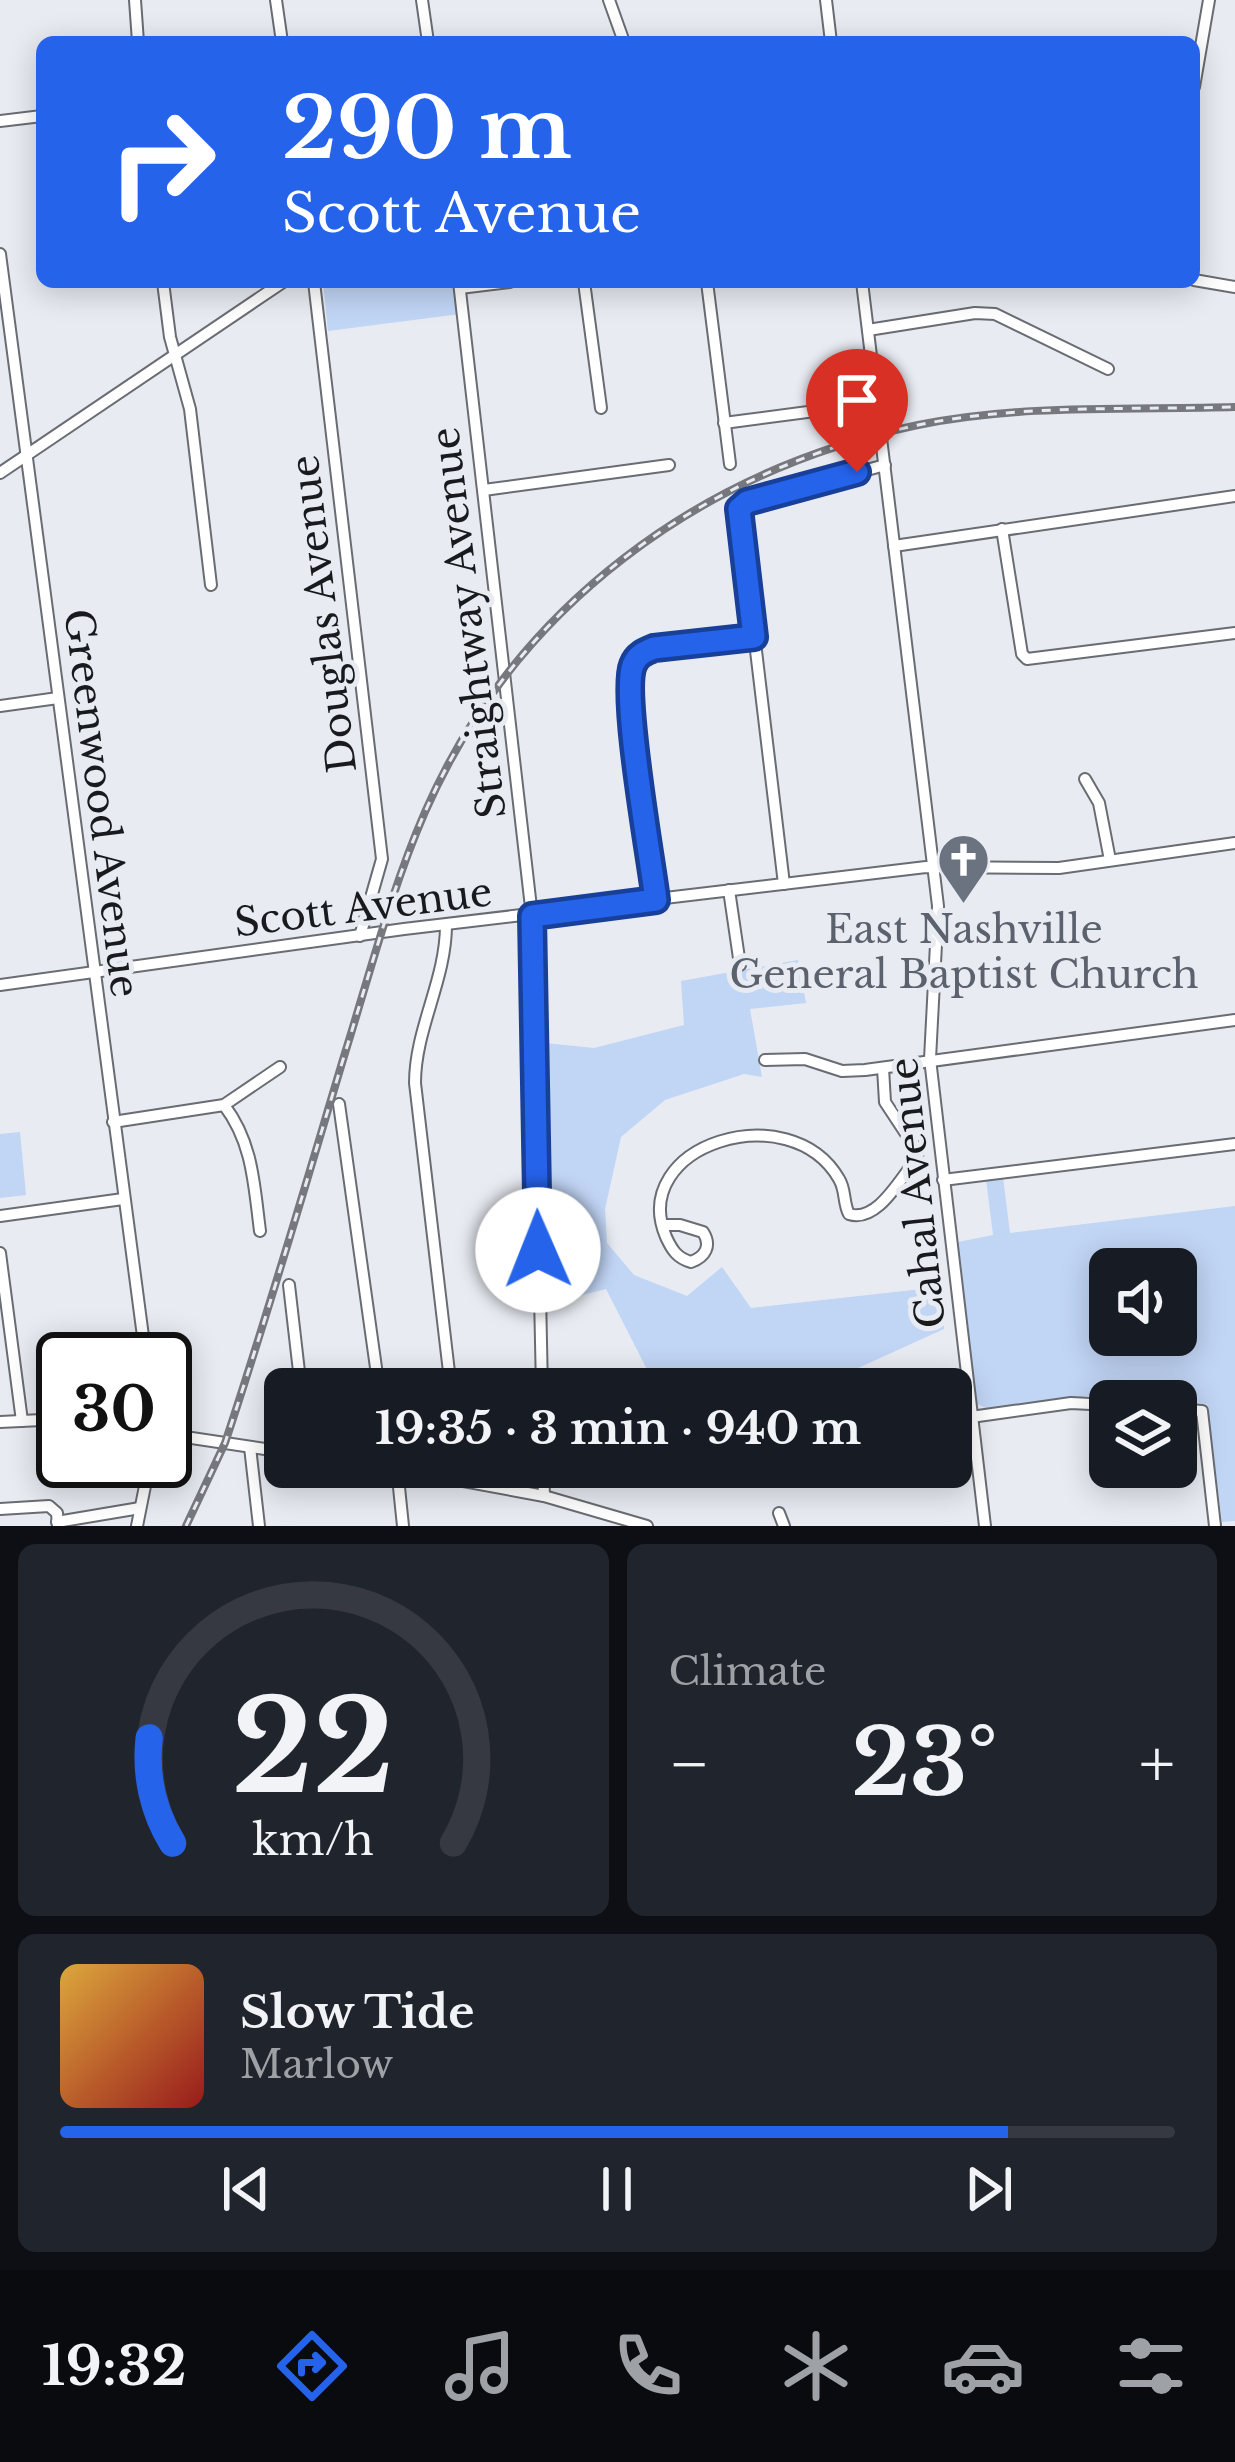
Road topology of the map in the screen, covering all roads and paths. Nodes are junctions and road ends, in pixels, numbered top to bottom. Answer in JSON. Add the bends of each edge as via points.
{"nodes":[{"id":1,"x":135,"y":0,"type":"edge"},
{"id":2,"x":276,"y":0,"type":"edge"},
{"id":3,"x":422,"y":0,"type":"edge"},
{"id":4,"x":609,"y":0,"type":"edge"},
{"id":5,"x":826,"y":0,"type":"edge"},
{"id":6,"x":1209,"y":0,"type":"edge"},
{"id":7,"x":138,"y":36,"type":"edge"},
{"id":8,"x":281,"y":36,"type":"edge"},
{"id":9,"x":427,"y":36,"type":"edge"},
{"id":10,"x":622,"y":36,"type":"edge"},
{"id":11,"x":830,"y":36,"type":"edge"},
{"id":12,"x":1200,"y":52,"type":"edge"},
{"id":13,"x":36,"y":117,"type":"edge"},
{"id":14,"x":0,"y":121,"type":"edge"},
{"id":15,"x":0,"y":254,"type":"edge"},
{"id":16,"x":1200,"y":281,"type":"edge"},
{"id":17,"x":1235,"y":287,"type":"edge"},
{"id":18,"x":164,"y":288,"type":"edge"},
{"id":19,"x":274,"y":288,"type":"edge"},
{"id":20,"x":315,"y":288,"type":"edge"},
{"id":21,"x":460,"y":288,"type":"edge"},
{"id":22,"x":585,"y":288,"type":"edge"},
{"id":23,"x":707,"y":288,"type":"edge"},
{"id":24,"x":863,"y":288,"type":"edge"},
{"id":25,"x":868,"y":330,"type":"junction"},
{"id":26,"x":175,"y":356,"type":"junction"},
{"id":27,"x":1108,"y":369,"type":"dead end"},
{"id":28,"x":876,"y":403,"type":"junction"},
{"id":29,"x":601,"y":408,"type":"dead end"},
{"id":30,"x":724,"y":423,"type":"junction"},
{"id":31,"x":27,"y":455,"type":"junction"},
{"id":32,"x":730,"y":464,"type":"dead end"},
{"id":33,"x":670,"y":465,"type":"dead end"},
{"id":34,"x":885,"y":465,"type":"junction"},
{"id":35,"x":0,"y":473,"type":"edge"},
{"id":36,"x":31,"y":485,"type":"junction"},
{"id":37,"x":484,"y":490,"type":"junction"},
{"id":38,"x":1235,"y":496,"type":"edge"},
{"id":39,"x":1002,"y":530,"type":"junction"},
{"id":40,"x":894,"y":546,"type":"junction"},
{"id":41,"x":211,"y":585,"type":"dead end"},
{"id":42,"x":1235,"y":633,"type":"edge"},
{"id":43,"x":754,"y":637,"type":"junction"},
{"id":44,"x":58,"y":698,"type":"junction"},
{"id":45,"x":0,"y":706,"type":"edge"},
{"id":46,"x":1085,"y":779,"type":"dead end"},
{"id":47,"x":1235,"y":843,"type":"edge"},
{"id":48,"x":1110,"y":860,"type":"junction"},
{"id":49,"x":934,"y":866,"type":"junction"},
{"id":50,"x":784,"y":884,"type":"junction"},
{"id":51,"x":729,"y":890,"type":"junction"},
{"id":52,"x":656,"y":900,"type":"junction"},
{"id":53,"x":532,"y":916,"type":"junction"},
{"id":54,"x":446,"y":925,"type":"junction"},
{"id":55,"x":360,"y":936,"type":"junction"},
{"id":56,"x":740,"y":965,"type":"dead end"},
{"id":57,"x":94,"y":974,"type":"junction"},
{"id":58,"x":0,"y":985,"type":"edge"},
{"id":59,"x":1235,"y":1019,"type":"edge"},
{"id":60,"x":930,"y":1059,"type":"junction"},
{"id":61,"x":765,"y":1060,"type":"dead end"},
{"id":62,"x":280,"y":1067,"type":"dead end"},
{"id":63,"x":883,"y":1068,"type":"junction"},
{"id":64,"x":339,"y":1104,"type":"dead end"},
{"id":65,"x":224,"y":1105,"type":"junction"},
{"id":66,"x":113,"y":1122,"type":"junction"},
{"id":67,"x":1235,"y":1144,"type":"edge"},
{"id":68,"x":943,"y":1180,"type":"junction"},
{"id":69,"x":123,"y":1199,"type":"junction"},
{"id":70,"x":0,"y":1216,"type":"edge"},
{"id":71,"x":662,"y":1225,"type":"junction"},
{"id":72,"x":260,"y":1232,"type":"dead end"},
{"id":73,"x":0,"y":1253,"type":"edge"},
{"id":74,"x":289,"y":1285,"type":"dead end"},
{"id":75,"x":142,"y":1332,"type":"edge"},
{"id":76,"x":299,"y":1368,"type":"edge"},
{"id":77,"x":376,"y":1368,"type":"edge"},
{"id":78,"x":450,"y":1368,"type":"edge"},
{"id":79,"x":542,"y":1368,"type":"edge"},
{"id":80,"x":965,"y":1368,"type":"edge"},
{"id":81,"x":1089,"y":1404,"type":"edge"},
{"id":82,"x":1197,"y":1411,"type":"edge"},
{"id":83,"x":972,"y":1417,"type":"edge"},
{"id":84,"x":22,"y":1420,"type":"junction"},
{"id":85,"x":36,"y":1420,"type":"edge"},
{"id":86,"x":0,"y":1422,"type":"edge"},
{"id":87,"x":972,"y":1425,"type":"edge"},
{"id":88,"x":192,"y":1439,"type":"edge"},
{"id":89,"x":250,"y":1447,"type":"junction"},
{"id":90,"x":264,"y":1449,"type":"edge"},
{"id":91,"x":144,"y":1488,"type":"edge"},
{"id":92,"x":395,"y":1488,"type":"edge"},
{"id":93,"x":514,"y":1488,"type":"edge"},
{"id":94,"x":544,"y":1488,"type":"edge"},
{"id":95,"x":544,"y":1496,"type":"junction"},
{"id":96,"x":140,"y":1508,"type":"junction"},
{"id":97,"x":0,"y":1509,"type":"edge"},
{"id":98,"x":58,"y":1524,"type":"edge"},
{"id":99,"x":137,"y":1526,"type":"edge"},
{"id":100,"x":259,"y":1526,"type":"edge"},
{"id":101,"x":403,"y":1526,"type":"edge"},
{"id":102,"x":647,"y":1526,"type":"edge"},
{"id":103,"x":985,"y":1526,"type":"edge"},
{"id":104,"x":1216,"y":1526,"type":"edge"}],
"edges":[{"from":1,"to":7,"type":"street"},
{"from":2,"to":8,"type":"street"},
{"from":3,"to":9,"type":"street"},
{"from":4,"to":10,"type":"street"},
{"from":5,"to":11,"type":"street"},
{"from":6,"to":12,"type":"street"},
{"from":13,"to":14,"type":"street"},
{"from":15,"to":31,"type":"street","name":"Greenwood Avenue"},
{"from":16,"to":17,"type":"street"},
{"from":18,"to":26,"type":"street"},
{"from":19,"to":26,"type":"street"},
{"from":20,"to":55,"type":"street","name":"Douglas Avenue","via":[[382,859]]},
{"from":21,"to":37,"type":"street","name":"Straightway Avenue"},
{"from":22,"to":29,"type":"street"},
{"from":23,"to":30,"type":"street"},
{"from":24,"to":25,"type":"street","name":"Cahal Avenue"},
{"from":25,"to":27,"type":"street","via":[[995,314]]},
{"from":25,"to":28,"type":"street","name":"Cahal Avenue"},
{"from":26,"to":31,"type":"street"},
{"from":26,"to":41,"type":"street","via":[[190,409]]},
{"from":28,"to":30,"type":"street"},
{"from":28,"to":34,"type":"street","name":"Cahal Avenue"},
{"from":30,"to":32,"type":"street"},
{"from":31,"to":35,"type":"street"},
{"from":31,"to":36,"type":"street","name":"Greenwood Avenue"},
{"from":33,"to":37,"type":"street"},
{"from":34,"to":40,"type":"street","name":"Cahal Avenue"},
{"from":34,"to":43,"type":"street","via":[[739,509]]},
{"from":35,"to":36,"type":"street"},
{"from":36,"to":44,"type":"street","name":"Greenwood Avenue"},
{"from":37,"to":53,"type":"street","name":"Straightway Avenue"},
{"from":38,"to":39,"type":"street"},
{"from":39,"to":40,"type":"street"},
{"from":39,"to":42,"type":"street","via":[[1028,659]]},
{"from":40,"to":49,"type":"street","name":"Cahal Avenue"},
{"from":43,"to":50,"type":"street"},
{"from":43,"to":52,"type":"street","via":[[654,648],[632,669]]},
{"from":44,"to":45,"type":"street"},
{"from":44,"to":57,"type":"street","name":"Greenwood Avenue"},
{"from":46,"to":48,"type":"street","via":[[1099,803]]},
{"from":47,"to":48,"type":"street","name":"Scott Avenue"},
{"from":48,"to":49,"type":"street","name":"Scott Avenue"},
{"from":49,"to":50,"type":"street","name":"Scott Avenue"},
{"from":49,"to":60,"type":"street","name":"Cahal Avenue"},
{"from":50,"to":51,"type":"street","name":"Scott Avenue"},
{"from":51,"to":52,"type":"street","name":"Scott Avenue"},
{"from":51,"to":56,"type":"street"},
{"from":52,"to":53,"type":"street","name":"Scott Avenue"},
{"from":53,"to":54,"type":"street","name":"Scott Avenue"},
{"from":53,"to":79,"type":"street","name":"Straightway Avenue"},
{"from":54,"to":55,"type":"street","name":"Scott Avenue"},
{"from":54,"to":78,"type":"street","via":[[415,1063]]},
{"from":55,"to":57,"type":"street","name":"Scott Avenue"},
{"from":57,"to":58,"type":"street","name":"Scott Avenue"},
{"from":57,"to":66,"type":"street","name":"Greenwood Avenue"},
{"from":59,"to":60,"type":"street"},
{"from":60,"to":63,"type":"street"},
{"from":60,"to":68,"type":"street","name":"Cahal Avenue"},
{"from":61,"to":63,"type":"street"},
{"from":62,"to":65,"type":"street"},
{"from":63,"to":71,"type":"street","via":[[885,1102],[918,1152],[870,1214],[848,1214],[839,1179],[812,1151],[782,1137],[744,1134],[686,1161],[667,1187]]},
{"from":64,"to":77,"type":"street"},
{"from":65,"to":66,"type":"street"},
{"from":65,"to":72,"type":"street","via":[[248,1146]]},
{"from":66,"to":69,"type":"street","name":"Greenwood Avenue"},
{"from":67,"to":68,"type":"street"},
{"from":68,"to":80,"type":"street","name":"Cahal Avenue"},
{"from":69,"to":70,"type":"street"},
{"from":69,"to":75,"type":"street","name":"Greenwood Avenue"},
{"from":71,"to":71,"type":"street","via":[[683,1260],[704,1254],[703,1232]]},
{"from":73,"to":84,"type":"street"},
{"from":74,"to":76,"type":"street"},
{"from":81,"to":83,"type":"street"},
{"from":82,"to":104,"type":"street"},
{"from":84,"to":85,"type":"street"},
{"from":84,"to":86,"type":"street"},
{"from":87,"to":103,"type":"street","name":"Cahal Avenue"},
{"from":88,"to":89,"type":"street"},
{"from":89,"to":90,"type":"street"},
{"from":89,"to":100,"type":"street"},
{"from":91,"to":96,"type":"street"},
{"from":92,"to":101,"type":"street"},
{"from":93,"to":95,"type":"street"},
{"from":94,"to":95,"type":"street"},
{"from":95,"to":102,"type":"street"},
{"from":96,"to":98,"type":"street"},
{"from":96,"to":99,"type":"street"},
{"from":97,"to":98,"type":"street","via":[[50,1506]]}]}
